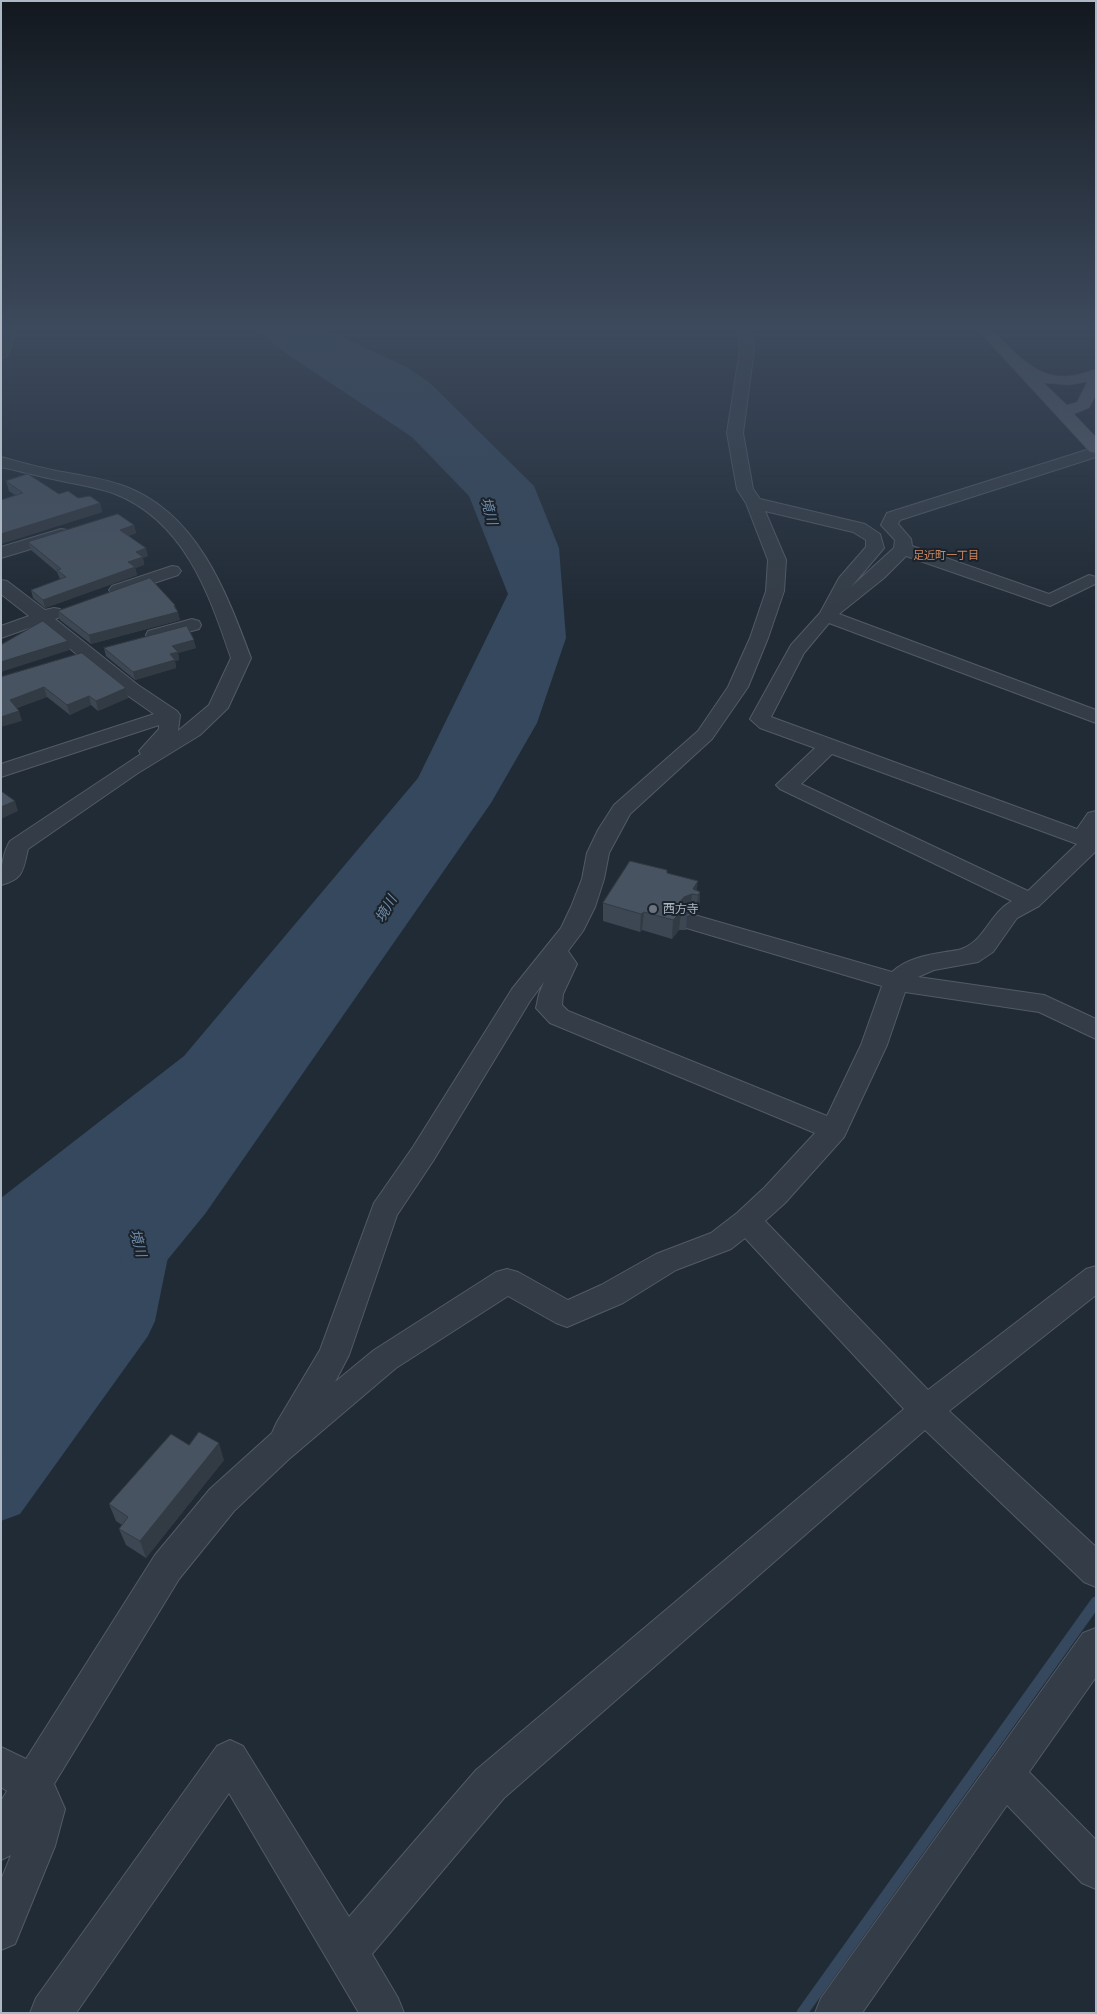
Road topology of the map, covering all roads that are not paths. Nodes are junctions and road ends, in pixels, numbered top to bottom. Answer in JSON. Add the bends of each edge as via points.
{"nodes":[{"id":1,"x":737,"y":420,"type":"edge"},
{"id":2,"x":1071,"y":420,"type":"edge"},
{"id":3,"x":1096,"y":450,"type":"edge"},
{"id":4,"x":1,"y":462,"type":"edge"},
{"id":5,"x":754,"y":503,"type":"junction"},
{"id":6,"x":73,"y":529,"type":"edge"},
{"id":7,"x":903,"y":549,"type":"junction"},
{"id":8,"x":1,"y":553,"type":"edge"},
{"id":9,"x":172,"y":571,"type":"dead end"},
{"id":10,"x":1089,"y":580,"type":"dead end"},
{"id":11,"x":1,"y":585,"type":"edge"},
{"id":12,"x":98,"y":598,"type":"edge"},
{"id":13,"x":70,"y":608,"type":"edge"},
{"id":14,"x":827,"y":616,"type":"junction"},
{"id":15,"x":42,"y":618,"type":"junction"},
{"id":16,"x":192,"y":624,"type":"dead end"},
{"id":17,"x":1,"y":632,"type":"edge"},
{"id":18,"x":135,"y":640,"type":"edge"},
{"id":19,"x":107,"y":648,"type":"edge"},
{"id":20,"x":79,"y":656,"type":"junction"},
{"id":21,"x":170,"y":715,"type":"junction"},
{"id":22,"x":1096,"y":717,"type":"edge"},
{"id":23,"x":829,"y":746,"type":"junction"},
{"id":24,"x":131,"y":770,"type":"junction"},
{"id":25,"x":1,"y":771,"type":"edge"},
{"id":26,"x":1096,"y":818,"type":"edge"},
{"id":27,"x":1094,"y":843,"type":"edge"},
{"id":28,"x":1,"y":878,"type":"edge"},
{"id":29,"x":1031,"y":901,"type":"junction"},
{"id":30,"x":691,"y":922,"type":"dead end"},
{"id":31,"x":556,"y":951,"type":"junction"},
{"id":32,"x":896,"y":982,"type":"junction"},
{"id":33,"x":1096,"y":1030,"type":"edge"},
{"id":34,"x":834,"y":1130,"type":"junction"},
{"id":35,"x":747,"y":1221,"type":"junction"},
{"id":36,"x":1096,"y":1278,"type":"edge"},
{"id":37,"x":926,"y":1410,"type":"junction"},
{"id":38,"x":277,"y":1449,"type":"junction"},
{"id":39,"x":1096,"y":1570,"type":"edge"},
{"id":40,"x":1096,"y":1646,"type":"edge"},
{"id":41,"x":16,"y":1775,"type":"edge"},
{"id":42,"x":1005,"y":1775,"type":"junction"},
{"id":43,"x":1,"y":1840,"type":"edge"},
{"id":44,"x":1096,"y":1869,"type":"edge"},
{"id":45,"x":1,"y":1930,"type":"edge"},
{"id":46,"x":348,"y":1951,"type":"junction"},
{"id":47,"x":51,"y":2013,"type":"edge"},
{"id":48,"x":383,"y":2013,"type":"edge"},
{"id":49,"x":836,"y":2013,"type":"edge"}],
"edges":[{"from":1,"to":5,"type":"street","via":[[735,433],[745,489]]},
{"from":2,"to":3,"type":"main road"},
{"from":3,"to":7,"type":"street","via":[[893,516],[889,524],[903,539]]},
{"from":4,"to":24,"type":"street","via":[[123,492],[158,512],[180,533],[206,570],[221,601],[241,658],[218,708],[193,731]]},
{"from":5,"to":14,"type":"street","via":[[859,528],[874,538],[875,548],[845,582]]},
{"from":5,"to":31,"type":"street","via":[[777,560],[775,591],[738,687],[705,735],[622,810],[613,823],[598,853],[583,907],[571,932]]},
{"from":6,"to":8,"type":"street"},
{"from":7,"to":10,"type":"street","via":[[1050,601]]},
{"from":7,"to":14,"type":"street","via":[[894,561]]},
{"from":9,"to":12,"type":"street"},
{"from":11,"to":15,"type":"street"},
{"from":13,"to":15,"type":"street"},
{"from":14,"to":22,"type":"street"},
{"from":14,"to":23,"type":"street","via":[[800,645],[760,719]]},
{"from":15,"to":17,"type":"street"},
{"from":15,"to":20,"type":"street"},
{"from":16,"to":18,"type":"street"},
{"from":19,"to":20,"type":"street"},
{"from":20,"to":21,"type":"street"},
{"from":21,"to":24,"type":"street","via":[[169,730]]},
{"from":21,"to":25,"type":"street"},
{"from":23,"to":27,"type":"street"},
{"from":23,"to":29,"type":"street","via":[[787,785]]},
{"from":24,"to":28,"type":"street","via":[[18,846],[12,873]]},
{"from":26,"to":27,"type":"street","via":[[1088,829]]},
{"from":27,"to":29,"type":"street"},
{"from":29,"to":32,"type":"street","via":[[1009,913],[985,946],[969,956],[929,963],[907,972]]},
{"from":30,"to":32,"type":"street"},
{"from":31,"to":34,"type":"street","via":[[566,964],[549,1008],[558,1016]]},
{"from":31,"to":38,"type":"street","via":[[516,1003],[384,1211],[334,1354]]},
{"from":32,"to":33,"type":"street","via":[[1044,1004]]},
{"from":32,"to":34,"type":"street","via":[[874,1044]]},
{"from":34,"to":35,"type":"street"},
{"from":35,"to":37,"type":"street"},
{"from":35,"to":38,"type":"street","via":[[721,1241],[666,1262],[612,1294],[567,1314],[507,1280],[385,1359]]},
{"from":36,"to":37,"type":"street"},
{"from":37,"to":39,"type":"street"},
{"from":37,"to":46,"type":"street","via":[[490,1784]]},
{"from":38,"to":41,"type":"street","via":[[222,1500],[167,1566]]},
{"from":40,"to":42,"type":"street"},
{"from":41,"to":43,"type":"street"},
{"from":41,"to":45,"type":"street","via":[[46,1810]]},
{"from":42,"to":44,"type":"street"},
{"from":42,"to":49,"type":"street"},
{"from":46,"to":47,"type":"street","via":[[230,1759]]},
{"from":46,"to":48,"type":"street"}]}
